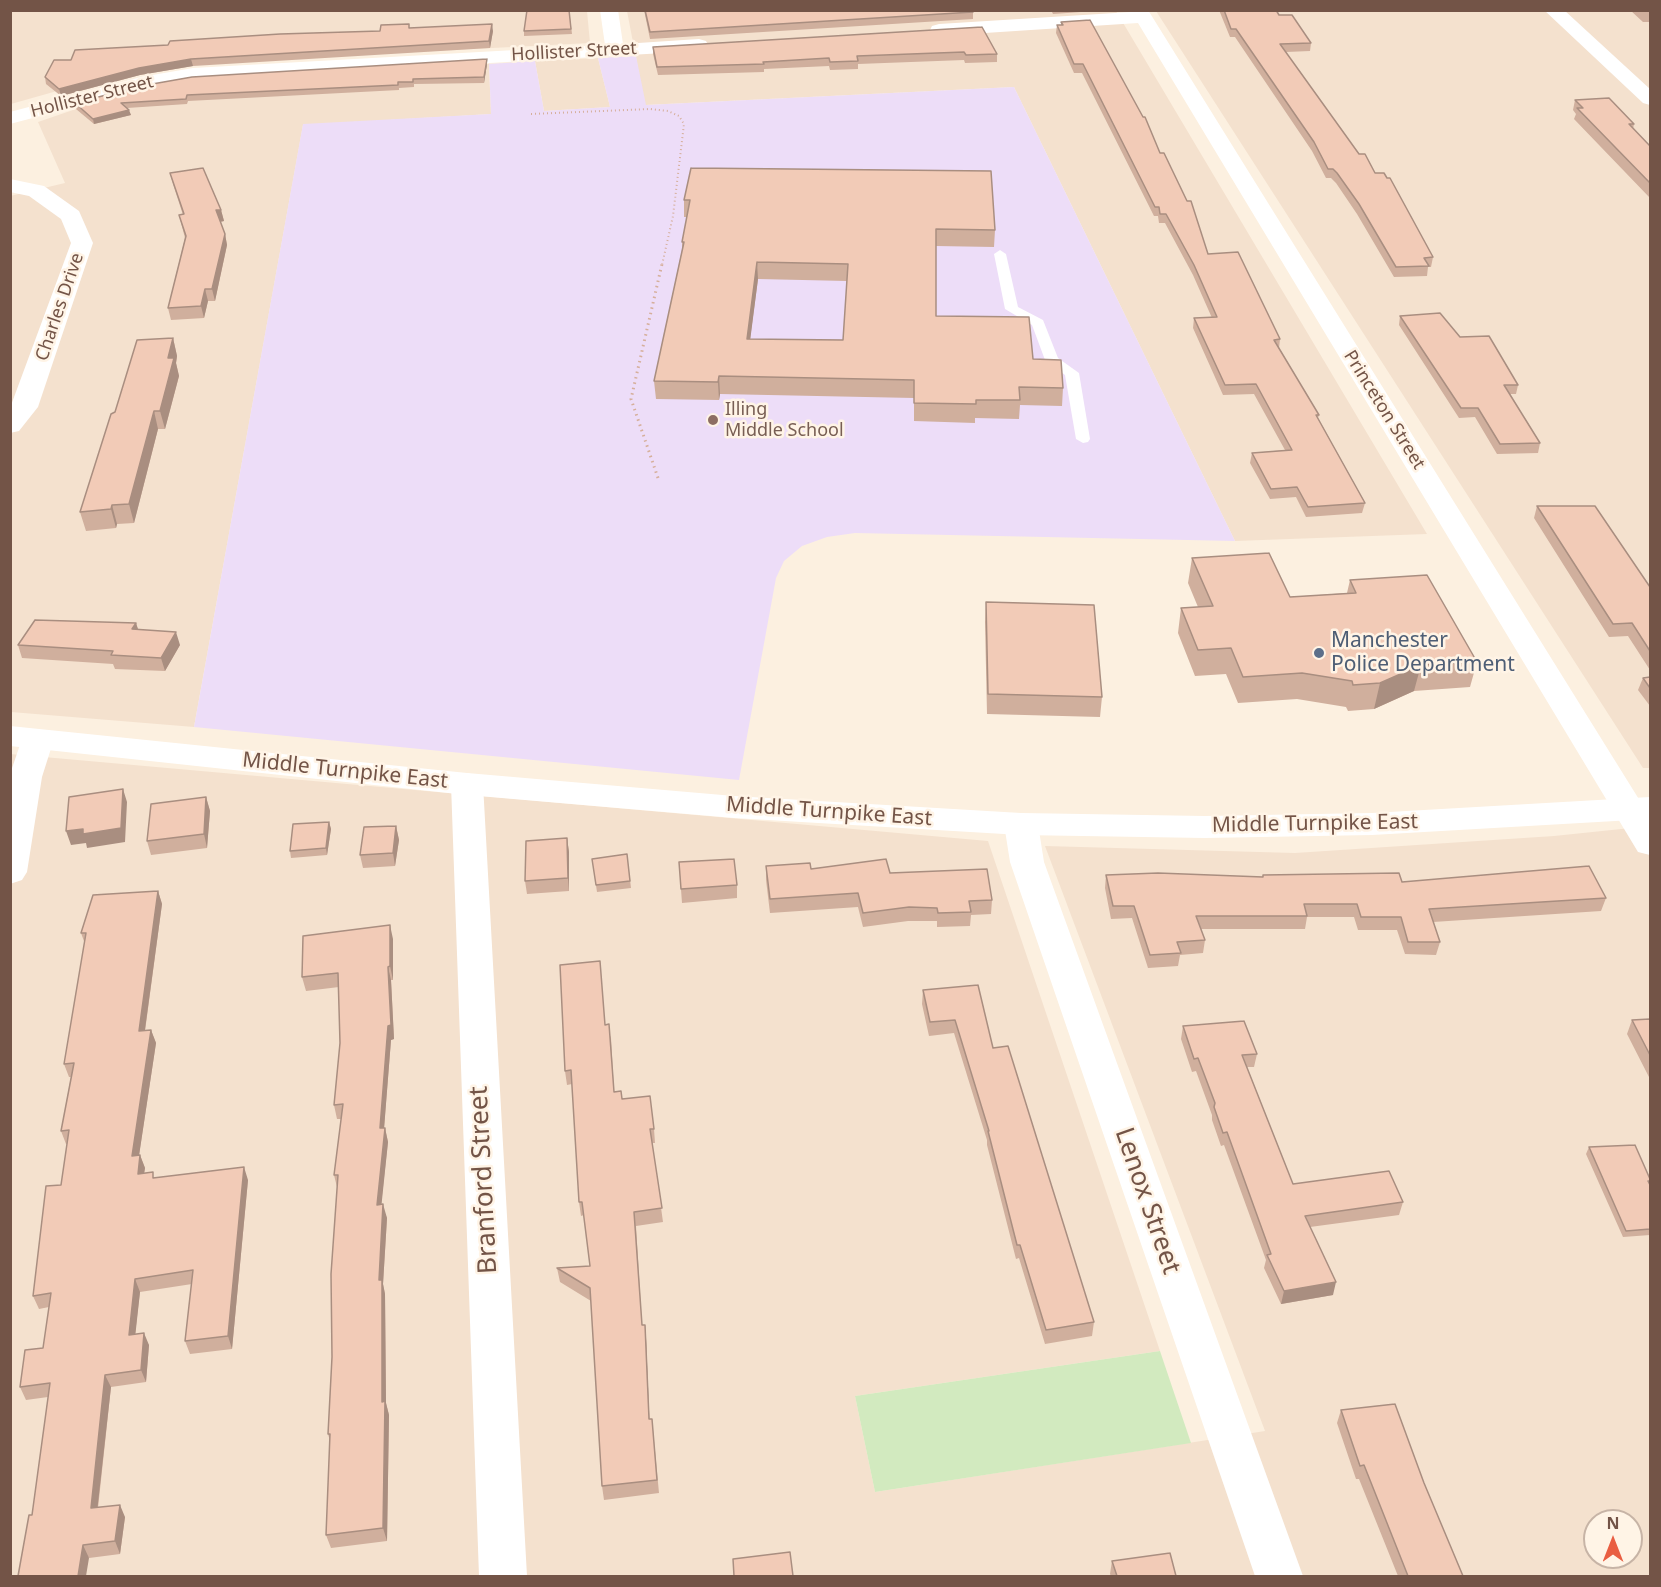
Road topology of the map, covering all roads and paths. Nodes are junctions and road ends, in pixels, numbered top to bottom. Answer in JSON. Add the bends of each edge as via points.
{"nodes":[{"id":1,"x":609,"y":10,"type":"edge"},
{"id":2,"x":1553,"y":10,"type":"edge"},
{"id":3,"x":1141,"y":14,"type":"edge"},
{"id":4,"x":920,"y":31,"type":"edge"},
{"id":5,"x":720,"y":43,"type":"edge"},
{"id":6,"x":615,"y":50,"type":"junction"},
{"id":7,"x":1650,"y":99,"type":"edge"},
{"id":8,"x":531,"y":114,"type":"dead end"},
{"id":9,"x":10,"y":118,"type":"edge"},
{"id":10,"x":10,"y":185,"type":"edge"},
{"id":11,"x":1000,"y":254,"type":"dead end"},
{"id":12,"x":10,"y":425,"type":"edge"},
{"id":13,"x":1083,"y":439,"type":"dead end"},
{"id":14,"x":658,"y":478,"type":"dead end"},
{"id":15,"x":24,"y":738,"type":"edge"},
{"id":16,"x":467,"y":784,"type":"junction"},
{"id":17,"x":1640,"y":809,"type":"edge"},
{"id":18,"x":1021,"y":824,"type":"junction"},
{"id":19,"x":1650,"y":844,"type":"edge"},
{"id":20,"x":10,"y":872,"type":"edge"},
{"id":21,"x":502,"y":1576,"type":"edge"},
{"id":22,"x":1279,"y":1576,"type":"edge"}],
"edges":[{"from":1,"to":6,"type":"street"},
{"from":2,"to":7,"type":"street"},
{"from":3,"to":4,"type":"street"},
{"from":3,"to":17,"type":"street","name":"Princeton Street"},
{"from":5,"to":6,"type":"street","name":"Hollister Street"},
{"from":6,"to":9,"type":"street","name":"Hollister Street","via":[[193,74],[141,83]]},
{"from":8,"to":14,"type":"path","via":[[650,109],[668,111],[679,116],[684,124],[674,216],[632,399]]},
{"from":10,"to":12,"type":"street","name":"Charles Drive","via":[[36,191],[71,216],[82,243],[25,407]]},
{"from":11,"to":13,"type":"lane","via":[[1012,309],[1038,323],[1052,360],[1072,373]]},
{"from":15,"to":16,"type":"street","name":"Middle Turnpike East"},
{"from":15,"to":20,"type":"street","via":[[26,777]]},
{"from":16,"to":18,"type":"street","name":"Middle Turnpike East","via":[[734,807]]},
{"from":16,"to":21,"type":"street","name":"Branford Street"},
{"from":17,"to":18,"type":"street","name":"Middle Turnpike East","via":[[1360,825]]},
{"from":17,"to":19,"type":"street","name":"Princeton Street"},
{"from":18,"to":22,"type":"street","name":"Lenox Street","via":[[1027,862]]}]}
